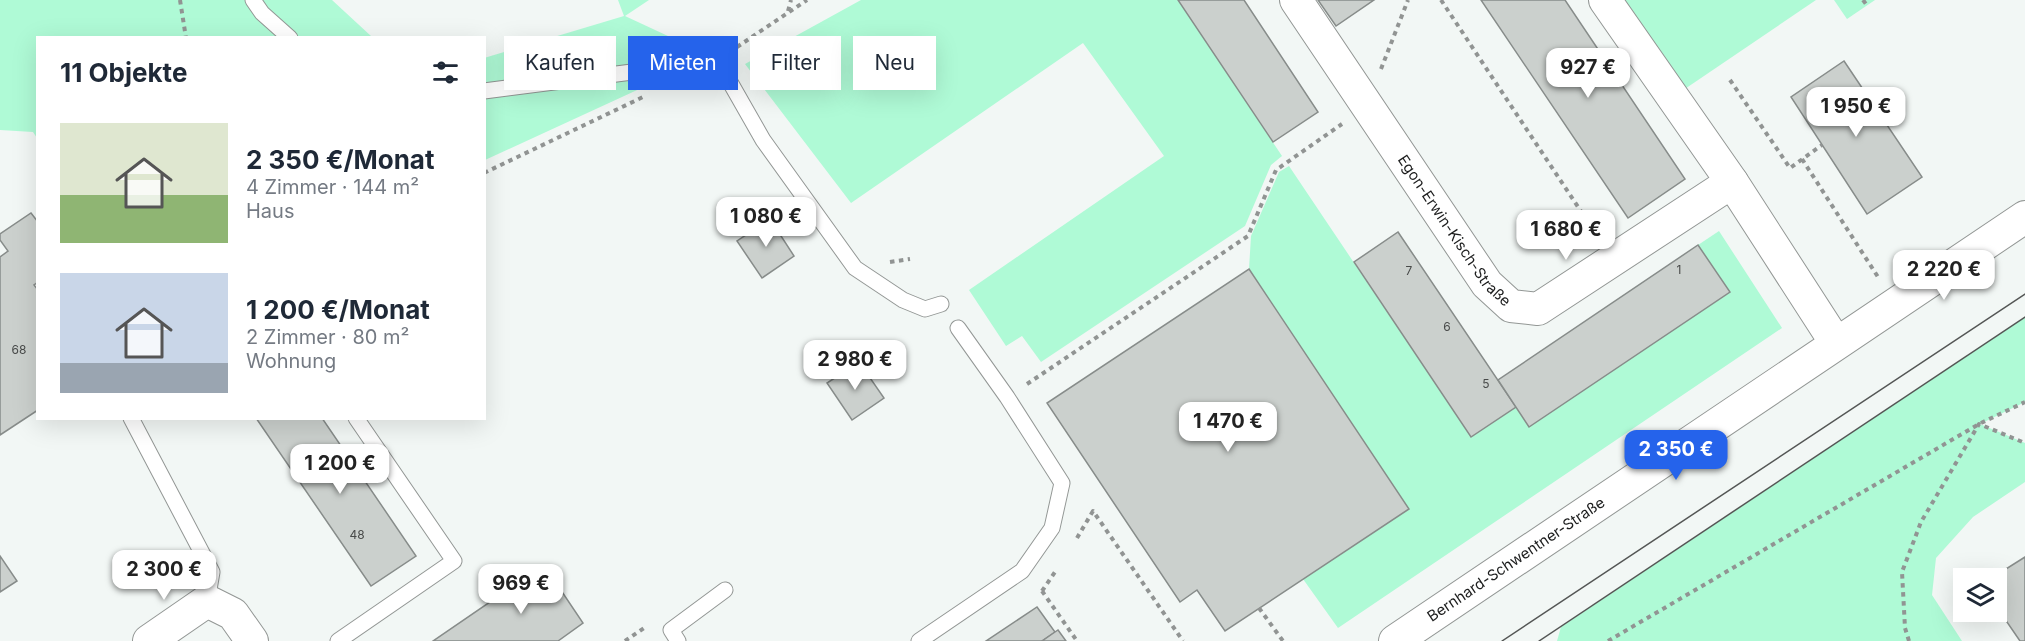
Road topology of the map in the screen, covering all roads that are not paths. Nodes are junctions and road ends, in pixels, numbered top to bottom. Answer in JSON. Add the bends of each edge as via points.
{"nodes":[{"id":1,"x":253,"y":0,"type":"edge"},
{"id":2,"x":1296,"y":0,"type":"edge"},
{"id":3,"x":1605,"y":0,"type":"edge"},
{"id":4,"x":288,"y":36,"type":"edge"},
{"id":5,"x":486,"y":91,"type":"edge"},
{"id":6,"x":1732,"y":182,"type":"junction"},
{"id":7,"x":2025,"y":217,"type":"edge"},
{"id":8,"x":941,"y":304,"type":"dead end"},
{"id":9,"x":958,"y":328,"type":"dead end"},
{"id":10,"x":1836,"y":343,"type":"junction"},
{"id":11,"x":132,"y":420,"type":"edge"},
{"id":12,"x":357,"y":420,"type":"edge"},
{"id":13,"x":725,"y":591,"type":"dead end"},
{"id":14,"x":207,"y":601,"type":"junction"},
{"id":15,"x":149,"y":641,"type":"edge"},
{"id":16,"x":252,"y":641,"type":"edge"},
{"id":17,"x":338,"y":641,"type":"edge"},
{"id":18,"x":678,"y":641,"type":"edge"},
{"id":19,"x":919,"y":641,"type":"edge"},
{"id":20,"x":1395,"y":641,"type":"edge"}],
"edges":[{"from":1,"to":4,"type":"lane"},
{"from":2,"to":6,"type":"street","name":"Egon-Erwin-Kisch-Straße","via":[[1487,284],[1511,306],[1538,309]]},
{"from":3,"to":6,"type":"street"},
{"from":5,"to":8,"type":"lane","via":[[718,61],[763,140],[855,268],[903,300],[925,309]]},
{"from":6,"to":10,"type":"street"},
{"from":7,"to":10,"type":"street","name":"Bernhard-Schwentner-Straße"},
{"from":9,"to":19,"type":"lane","via":[[1062,483],[1052,528],[1022,571]]},
{"from":10,"to":20,"type":"street","name":"Bernhard-Schwentner-Straße"},
{"from":11,"to":14,"type":"lane","via":[[212,572]]},
{"from":12,"to":17,"type":"lane","via":[[454,561]]},
{"from":13,"to":18,"type":"lane","via":[[671,630]]},
{"from":14,"to":15,"type":"street"},
{"from":14,"to":16,"type":"street","via":[[233,614]]}]}
